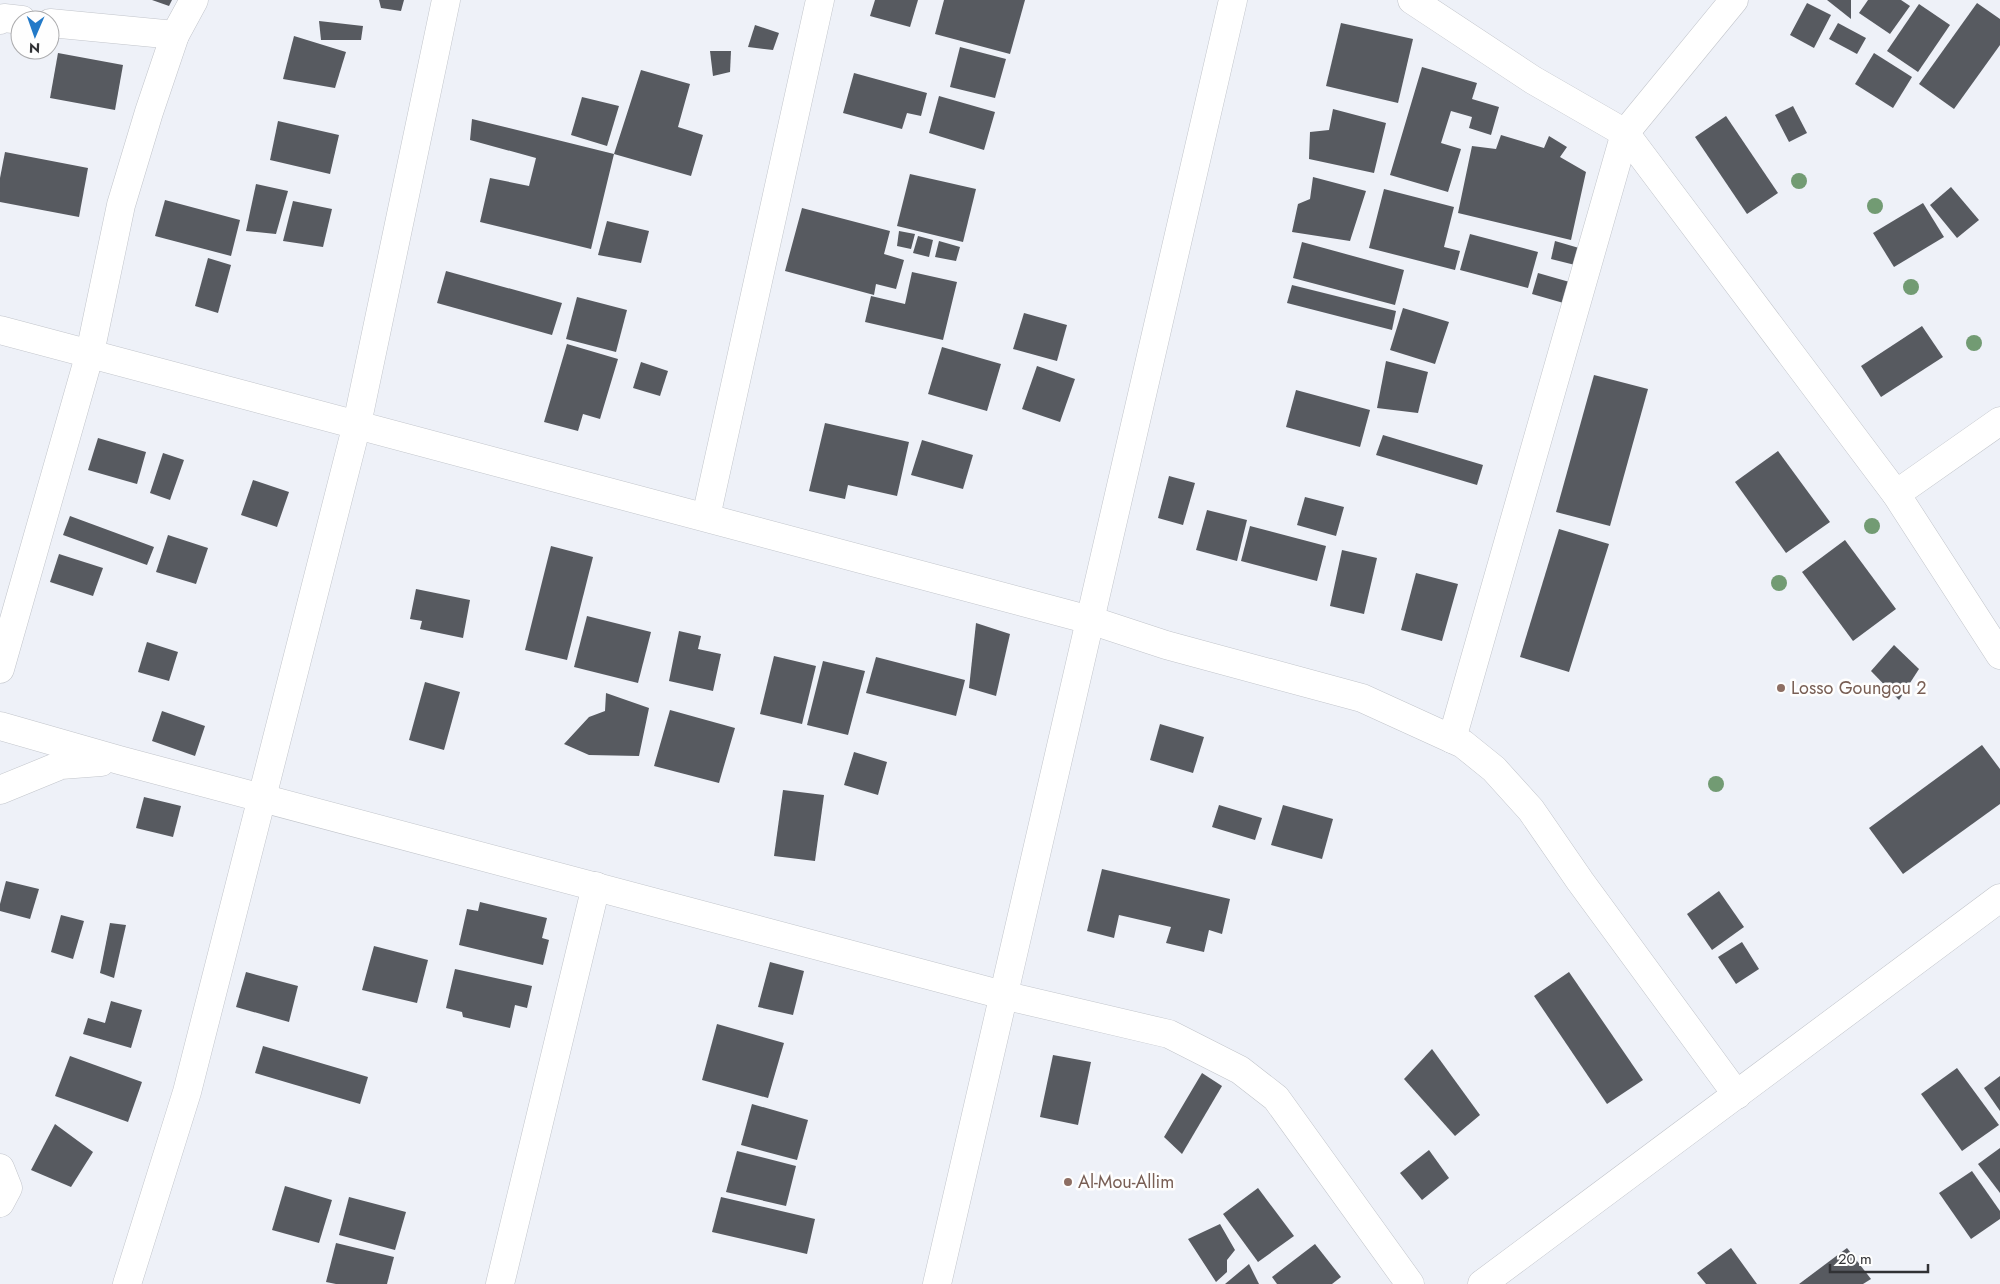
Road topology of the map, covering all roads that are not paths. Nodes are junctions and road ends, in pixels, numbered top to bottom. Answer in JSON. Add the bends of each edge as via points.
{"nodes":[{"id":1,"x":194,"y":0,"type":"edge"},
{"id":2,"x":446,"y":0,"type":"edge"},
{"id":3,"x":820,"y":0,"type":"edge"},
{"id":4,"x":1233,"y":0,"type":"edge"},
{"id":5,"x":1412,"y":0,"type":"edge"},
{"id":6,"x":1734,"y":0,"type":"edge"},
{"id":7,"x":60,"y":24,"type":"edge"},
{"id":8,"x":175,"y":35,"type":"junction"},
{"id":9,"x":1625,"y":133,"type":"junction"},
{"id":10,"x":0,"y":330,"type":"edge"},
{"id":11,"x":90,"y":353,"type":"junction"},
{"id":12,"x":2000,"y":421,"type":"edge"},
{"id":13,"x":358,"y":424,"type":"junction"},
{"id":14,"x":1896,"y":494,"type":"junction"},
{"id":15,"x":706,"y":517,"type":"junction"},
{"id":16,"x":1090,"y":620,"type":"junction"},
{"id":17,"x":2000,"y":655,"type":"edge"},
{"id":18,"x":0,"y":669,"type":"edge"},
{"id":19,"x":0,"y":726,"type":"edge"},
{"id":20,"x":1452,"y":738,"type":"junction"},
{"id":21,"x":119,"y":760,"type":"junction"},
{"id":22,"x":0,"y":790,"type":"edge"},
{"id":23,"x":262,"y":797,"type":"junction"},
{"id":24,"x":596,"y":886,"type":"junction"},
{"id":25,"x":2000,"y":898,"type":"edge"},
{"id":26,"x":1003,"y":995,"type":"junction"},
{"id":27,"x":1737,"y":1095,"type":"junction"},
{"id":28,"x":0,"y":1168,"type":"edge"},
{"id":29,"x":0,"y":1203,"type":"edge"},
{"id":30,"x":127,"y":1284,"type":"edge"},
{"id":31,"x":500,"y":1284,"type":"edge"},
{"id":32,"x":936,"y":1284,"type":"edge"},
{"id":33,"x":1410,"y":1284,"type":"edge"},
{"id":34,"x":1482,"y":1284,"type":"edge"}],
"edges":[{"from":1,"to":8,"type":"street"},
{"from":2,"to":13,"type":"street"},
{"from":3,"to":15,"type":"street"},
{"from":4,"to":16,"type":"street"},
{"from":5,"to":9,"type":"street","via":[[1533,80]]},
{"from":6,"to":9,"type":"street"},
{"from":7,"to":8,"type":"street"},
{"from":8,"to":11,"type":"street","via":[[121,205]]},
{"from":9,"to":14,"type":"street"},
{"from":9,"to":20,"type":"street"},
{"from":10,"to":11,"type":"street"},
{"from":11,"to":13,"type":"street"},
{"from":11,"to":18,"type":"street"},
{"from":12,"to":14,"type":"street"},
{"from":13,"to":15,"type":"street"},
{"from":13,"to":23,"type":"street"},
{"from":14,"to":17,"type":"street"},
{"from":15,"to":16,"type":"street"},
{"from":16,"to":20,"type":"street","via":[[1166,645],[1362,698]]},
{"from":16,"to":26,"type":"street"},
{"from":19,"to":21,"type":"street"},
{"from":20,"to":27,"type":"street","via":[[1494,768],[1531,810]]},
{"from":21,"to":22,"type":"street","via":[[61,765]]},
{"from":21,"to":23,"type":"street"},
{"from":23,"to":24,"type":"street"},
{"from":23,"to":30,"type":"street","via":[[187,1092]]},
{"from":24,"to":26,"type":"street"},
{"from":24,"to":31,"type":"street"},
{"from":25,"to":27,"type":"street"},
{"from":26,"to":32,"type":"street"},
{"from":26,"to":33,"type":"street","via":[[1169,1034],[1240,1070],[1276,1098]]},
{"from":27,"to":34,"type":"street"},
{"from":28,"to":29,"type":"street","via":[[8,1188]]}]}
